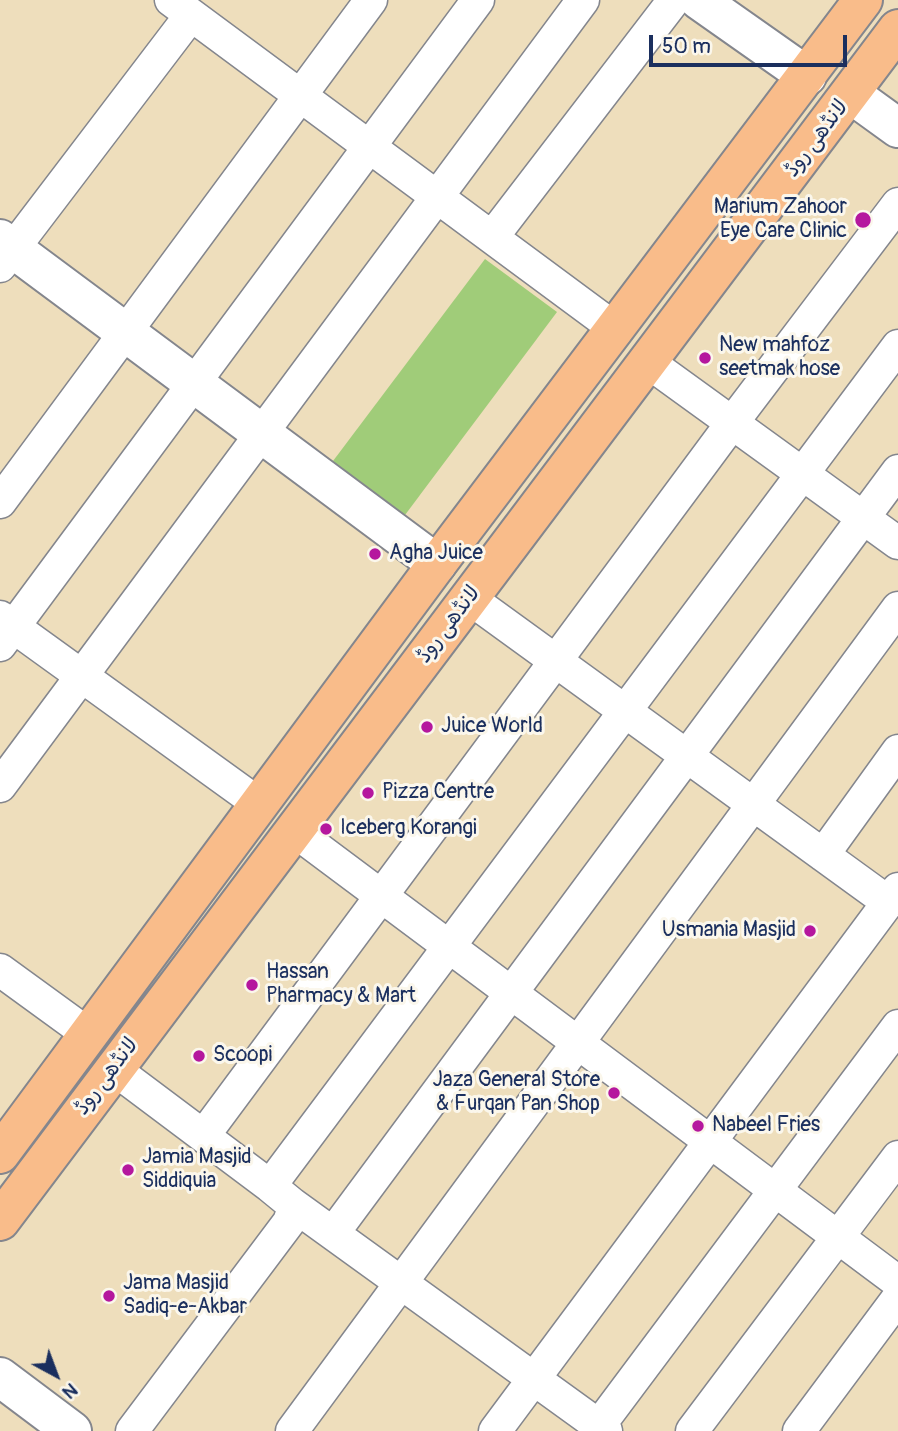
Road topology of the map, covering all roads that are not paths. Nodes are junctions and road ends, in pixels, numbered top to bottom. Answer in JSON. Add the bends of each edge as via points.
{"nodes":[{"id":1,"x":371,"y":0,"type":"edge"},
{"id":2,"x":478,"y":0,"type":"edge"},
{"id":3,"x":583,"y":0,"type":"edge"},
{"id":4,"x":674,"y":0,"type":"edge"},
{"id":5,"x":699,"y":0,"type":"edge"},
{"id":6,"x":863,"y":0,"type":"edge"},
{"id":7,"x":179,"y":4,"type":"edge"},
{"id":8,"x":898,"y":29,"type":"edge"},
{"id":9,"x":807,"y":76,"type":"junction"},
{"id":10,"x":851,"y":94,"type":"junction"},
{"id":11,"x":301,"y":95,"type":"junction"},
{"id":12,"x":898,"y":128,"type":"edge"},
{"id":13,"x":371,"y":146,"type":"junction"},
{"id":14,"x":438,"y":195,"type":"junction"},
{"id":15,"x":898,"y":205,"type":"edge"},
{"id":16,"x":494,"y":236,"type":"junction"},
{"id":17,"x":4,"y":252,"type":"edge"},
{"id":18,"x":617,"y":330,"type":"junction"},
{"id":19,"x":125,"y":333,"type":"junction"},
{"id":20,"x":898,"y":346,"type":"edge"},
{"id":21,"x":648,"y":362,"type":"junction"},
{"id":22,"x":195,"y":384,"type":"junction"},
{"id":23,"x":732,"y":423,"type":"junction"},
{"id":24,"x":262,"y":433,"type":"junction"},
{"id":25,"x":898,"y":471,"type":"edge"},
{"id":26,"x":802,"y":474,"type":"junction"},
{"id":27,"x":0,"y":502,"type":"edge"},
{"id":28,"x":863,"y":517,"type":"junction"},
{"id":29,"x":898,"y":543,"type":"edge"},
{"id":30,"x":437,"y":564,"type":"junction"},
{"id":31,"x":469,"y":598,"type":"junction"},
{"id":32,"x":898,"y":608,"type":"edge"},
{"id":33,"x":4,"y":630,"type":"edge"},
{"id":34,"x":556,"y":661,"type":"junction"},
{"id":35,"x":82,"y":676,"type":"junction"},
{"id":36,"x":625,"y":711,"type":"junction"},
{"id":37,"x":898,"y":751,"type":"edge"},
{"id":38,"x":686,"y":755,"type":"junction"},
{"id":39,"x":0,"y":786,"type":"edge"},
{"id":40,"x":259,"y":804,"type":"junction"},
{"id":41,"x":754,"y":805,"type":"junction"},
{"id":42,"x":293,"y":830,"type":"junction"},
{"id":43,"x":823,"y":855,"type":"junction"},
{"id":44,"x":380,"y":896,"type":"junction"},
{"id":45,"x":892,"y":906,"type":"edge"},
{"id":46,"x":448,"y":946,"type":"junction"},
{"id":47,"x":0,"y":970,"type":"edge"},
{"id":48,"x":512,"y":994,"type":"junction"},
{"id":49,"x":898,"y":1026,"type":"edge"},
{"id":50,"x":88,"y":1034,"type":"junction"},
{"id":51,"x":579,"y":1044,"type":"junction"},
{"id":52,"x":114,"y":1069,"type":"junction"},
{"id":53,"x":204,"y":1135,"type":"junction"},
{"id":54,"x":710,"y":1142,"type":"junction"},
{"id":55,"x":0,"y":1154,"type":"edge"},
{"id":56,"x":898,"y":1157,"type":"edge"},
{"id":57,"x":775,"y":1191,"type":"junction"},
{"id":58,"x":281,"y":1195,"type":"junction"},
{"id":59,"x":0,"y":1221,"type":"edge"},
{"id":60,"x":334,"y":1232,"type":"junction"},
{"id":61,"x":838,"y":1238,"type":"junction"},
{"id":62,"x":402,"y":1282,"type":"junction"},
{"id":63,"x":898,"y":1282,"type":"edge"},
{"id":64,"x":898,"y":1298,"type":"edge"},
{"id":65,"x":0,"y":1377,"type":"edge"},
{"id":66,"x":534,"y":1378,"type":"junction"},
{"id":67,"x":600,"y":1429,"type":"edge"},
{"id":68,"x":72,"y":1431,"type":"edge"},
{"id":69,"x":132,"y":1431,"type":"edge"},
{"id":70,"x":292,"y":1431,"type":"edge"},
{"id":71,"x":495,"y":1431,"type":"edge"},
{"id":72,"x":692,"y":1431,"type":"edge"},
{"id":73,"x":799,"y":1431,"type":"edge"}],
"edges":[{"from":1,"to":11,"type":"street"},
{"from":2,"to":13,"type":"street"},
{"from":3,"to":14,"type":"street"},
{"from":4,"to":16,"type":"street"},
{"from":5,"to":9,"type":"street"},
{"from":6,"to":9,"type":"main road","name":"لانڈھی روڈ"},
{"from":7,"to":11,"type":"street"},
{"from":7,"to":17,"type":"street"},
{"from":8,"to":10,"type":"main road","name":"لانڈھی روڈ"},
{"from":9,"to":18,"type":"main road","name":"لانڈھی روڈ"},
{"from":10,"to":12,"type":"street"},
{"from":10,"to":21,"type":"main road","name":"لانڈھی روڈ"},
{"from":11,"to":13,"type":"street"},
{"from":11,"to":19,"type":"street"},
{"from":13,"to":14,"type":"street"},
{"from":13,"to":22,"type":"street"},
{"from":14,"to":16,"type":"street"},
{"from":14,"to":24,"type":"street"},
{"from":15,"to":23,"type":"street"},
{"from":16,"to":18,"type":"street"},
{"from":17,"to":19,"type":"street"},
{"from":18,"to":30,"type":"main road","name":"لانڈھی روڈ"},
{"from":19,"to":22,"type":"street"},
{"from":19,"to":27,"type":"street"},
{"from":20,"to":26,"type":"street"},
{"from":21,"to":23,"type":"street"},
{"from":21,"to":31,"type":"main road","name":"لانڈھی روڈ"},
{"from":22,"to":24,"type":"street"},
{"from":22,"to":33,"type":"street"},
{"from":23,"to":26,"type":"street"},
{"from":23,"to":34,"type":"street"},
{"from":24,"to":30,"type":"street"},
{"from":24,"to":35,"type":"street"},
{"from":25,"to":28,"type":"street"},
{"from":26,"to":28,"type":"street"},
{"from":26,"to":36,"type":"street"},
{"from":28,"to":29,"type":"street"},
{"from":28,"to":38,"type":"street"},
{"from":30,"to":40,"type":"main road","name":"لانڈھی روڈ"},
{"from":31,"to":34,"type":"street"},
{"from":31,"to":42,"type":"main road","name":"لانڈھی روڈ"},
{"from":32,"to":41,"type":"street"},
{"from":33,"to":35,"type":"street"},
{"from":34,"to":36,"type":"street"},
{"from":34,"to":44,"type":"street"},
{"from":35,"to":39,"type":"street"},
{"from":35,"to":40,"type":"street"},
{"from":36,"to":38,"type":"street"},
{"from":36,"to":46,"type":"street"},
{"from":37,"to":43,"type":"street"},
{"from":38,"to":41,"type":"street"},
{"from":38,"to":48,"type":"street"},
{"from":40,"to":50,"type":"main road","name":"لانڈھی روڈ"},
{"from":41,"to":43,"type":"street"},
{"from":41,"to":51,"type":"street"},
{"from":42,"to":44,"type":"street"},
{"from":42,"to":52,"type":"main road","name":"لانڈھی روڈ"},
{"from":43,"to":45,"type":"street"},
{"from":44,"to":46,"type":"street"},
{"from":44,"to":53,"type":"street"},
{"from":45,"to":54,"type":"street"},
{"from":46,"to":48,"type":"street"},
{"from":46,"to":58,"type":"street"},
{"from":47,"to":50,"type":"street"},
{"from":48,"to":51,"type":"street"},
{"from":48,"to":60,"type":"street"},
{"from":49,"to":57,"type":"street"},
{"from":50,"to":55,"type":"main road","name":"لانڈھی روڈ"},
{"from":51,"to":54,"type":"street"},
{"from":51,"to":62,"type":"street"},
{"from":52,"to":53,"type":"street"},
{"from":52,"to":59,"type":"main road","name":"لانڈھی روڈ"},
{"from":53,"to":58,"type":"street"},
{"from":54,"to":57,"type":"street"},
{"from":54,"to":66,"type":"street"},
{"from":56,"to":61,"type":"street"},
{"from":57,"to":61,"type":"street"},
{"from":57,"to":67,"type":"street"},
{"from":58,"to":60,"type":"street"},
{"from":58,"to":69,"type":"street","via":[[289,1222]]},
{"from":60,"to":62,"type":"street"},
{"from":61,"to":63,"type":"street"},
{"from":61,"to":72,"type":"street"},
{"from":62,"to":66,"type":"street"},
{"from":62,"to":70,"type":"street"},
{"from":64,"to":73,"type":"street"},
{"from":65,"to":68,"type":"street"},
{"from":66,"to":67,"type":"street"},
{"from":66,"to":71,"type":"street"}]}
